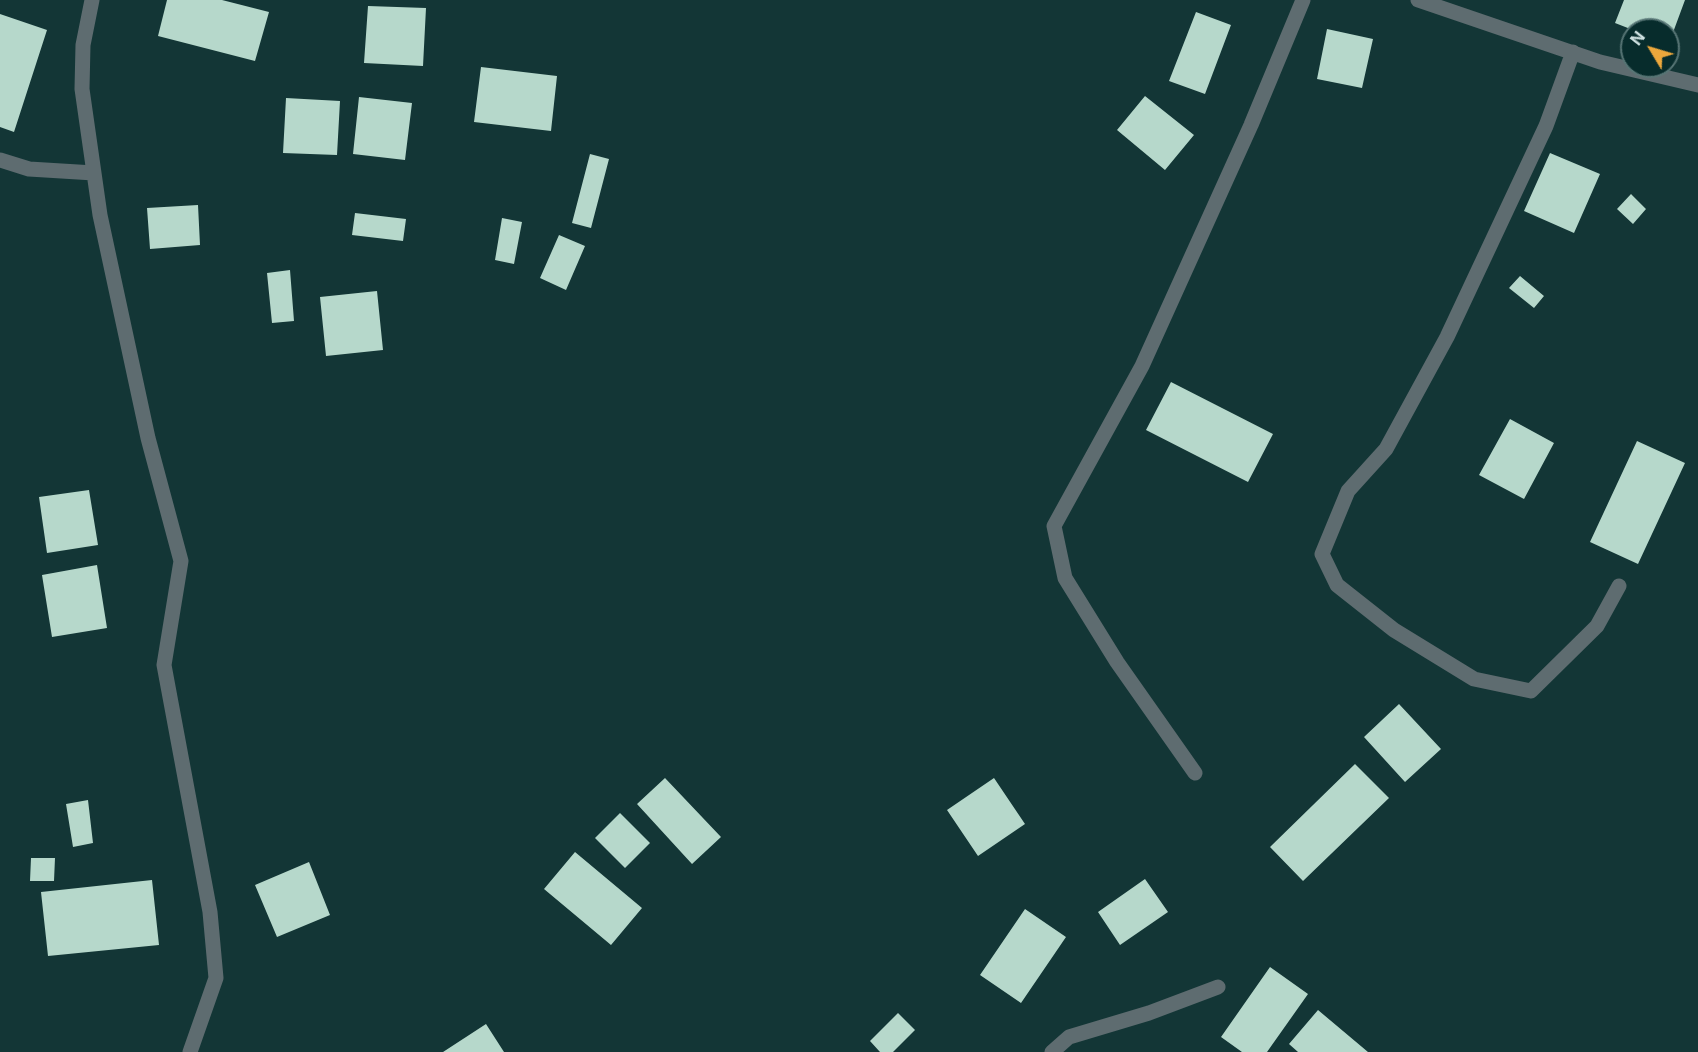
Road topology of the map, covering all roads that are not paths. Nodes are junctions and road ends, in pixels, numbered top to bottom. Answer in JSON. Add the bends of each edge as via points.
{"nodes":[{"id":1,"x":92,"y":0,"type":"edge"},
{"id":2,"x":1303,"y":0,"type":"edge"},
{"id":3,"x":1418,"y":0,"type":"edge"},
{"id":4,"x":1573,"y":52,"type":"junction"},
{"id":5,"x":1698,"y":85,"type":"edge"},
{"id":6,"x":0,"y":160,"type":"edge"},
{"id":7,"x":94,"y":173,"type":"junction"},
{"id":8,"x":1619,"y":586,"type":"dead end"},
{"id":9,"x":1195,"y":773,"type":"dead end"},
{"id":10,"x":1218,"y":987,"type":"dead end"},
{"id":11,"x":190,"y":1052,"type":"edge"},
{"id":12,"x":1052,"y":1052,"type":"edge"}],
"edges":[{"from":1,"to":7,"type":"street","via":[[83,45],[82,89]]},
{"from":2,"to":9,"type":"street","via":[[1142,366],[1054,526],[1065,578],[1117,662]]},
{"from":3,"to":4,"type":"street"},
{"from":4,"to":5,"type":"street"},
{"from":4,"to":8,"type":"street","via":[[1546,126],[1447,337],[1386,449],[1348,490],[1322,554],[1337,585],[1394,630],[1474,679],[1531,691],[1597,627]]},
{"from":6,"to":7,"type":"street","via":[[29,169]]},
{"from":7,"to":11,"type":"street","via":[[148,438],[181,561],[164,665],[210,912],[216,978]]},
{"from":10,"to":12,"type":"street","via":[[1069,1037]]}]}
